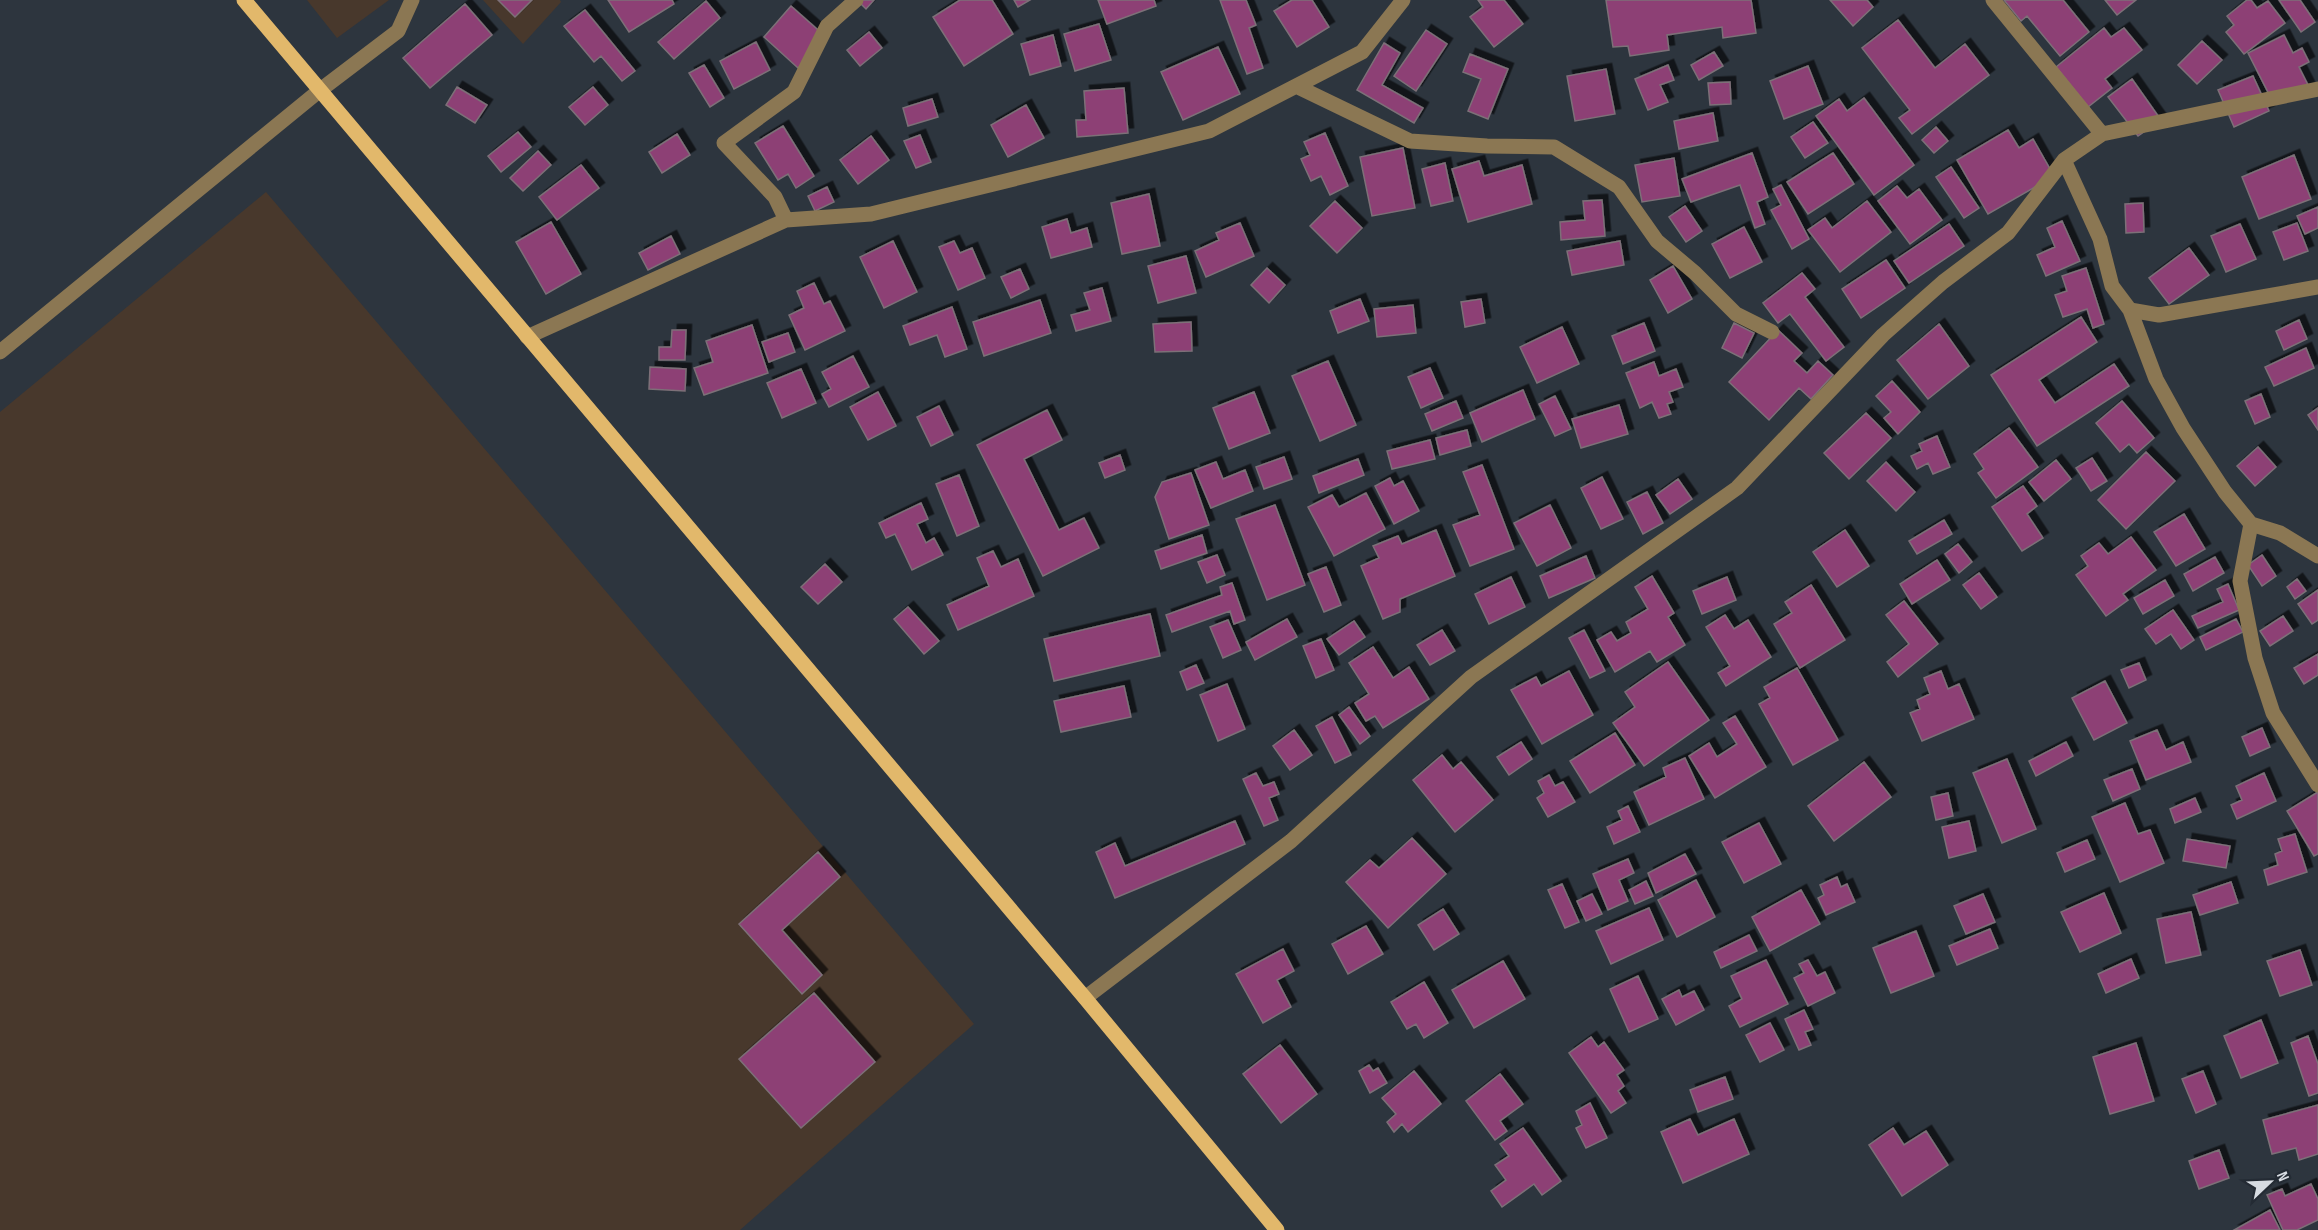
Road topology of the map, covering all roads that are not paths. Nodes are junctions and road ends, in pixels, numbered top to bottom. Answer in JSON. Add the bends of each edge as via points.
{"nodes":[{"id":1,"x":243,"y":0,"type":"edge"},
{"id":2,"x":412,"y":0,"type":"edge"},
{"id":3,"x":855,"y":0,"type":"edge"},
{"id":4,"x":1403,"y":0,"type":"edge"},
{"id":5,"x":1993,"y":0,"type":"edge"},
{"id":6,"x":1298,"y":87,"type":"junction"},
{"id":7,"x":2318,"y":89,"type":"edge"},
{"id":8,"x":319,"y":91,"type":"junction"},
{"id":9,"x":2102,"y":134,"type":"junction"},
{"id":10,"x":2064,"y":160,"type":"junction"},
{"id":11,"x":786,"y":220,"type":"junction"},
{"id":12,"x":2318,"y":287,"type":"edge"},
{"id":13,"x":2130,"y":310,"type":"junction"},
{"id":14,"x":1772,"y":332,"type":"dead end"},
{"id":15,"x":527,"y":338,"type":"junction"},
{"id":16,"x":0,"y":352,"type":"edge"},
{"id":17,"x":2251,"y":524,"type":"junction"},
{"id":18,"x":2318,"y":556,"type":"edge"},
{"id":19,"x":2318,"y":785,"type":"edge"},
{"id":20,"x":1085,"y":998,"type":"junction"},
{"id":21,"x":1277,"y":1230,"type":"edge"}],
"edges":[{"from":1,"to":8,"type":"main road"},
{"from":2,"to":8,"type":"street","via":[[398,31]]},
{"from":3,"to":11,"type":"street","via":[[827,26],[794,93],[724,143],[775,197]]},
{"from":4,"to":6,"type":"street","via":[[1362,52]]},
{"from":5,"to":9,"type":"street"},
{"from":6,"to":11,"type":"street","via":[[1209,131],[871,214]]},
{"from":6,"to":14,"type":"street","via":[[1410,141],[1554,147],[1619,187],[1657,241],[1737,314]]},
{"from":7,"to":9,"type":"street"},
{"from":8,"to":15,"type":"main road"},
{"from":8,"to":16,"type":"street"},
{"from":9,"to":10,"type":"street"},
{"from":10,"to":13,"type":"street","via":[[2100,239],[2112,286]]},
{"from":10,"to":20,"type":"street","via":[[2008,233],[1943,282],[1883,335],[1737,488],[1471,677],[1291,841]]},
{"from":11,"to":15,"type":"street"},
{"from":12,"to":13,"type":"street","via":[[2159,315]]},
{"from":13,"to":17,"type":"street","via":[[2156,379],[2183,428]]},
{"from":15,"to":20,"type":"main road"},
{"from":17,"to":18,"type":"street","via":[[2280,533]]},
{"from":17,"to":19,"type":"street","via":[[2240,581],[2255,658],[2273,713]]},
{"from":20,"to":21,"type":"main road"}]}
